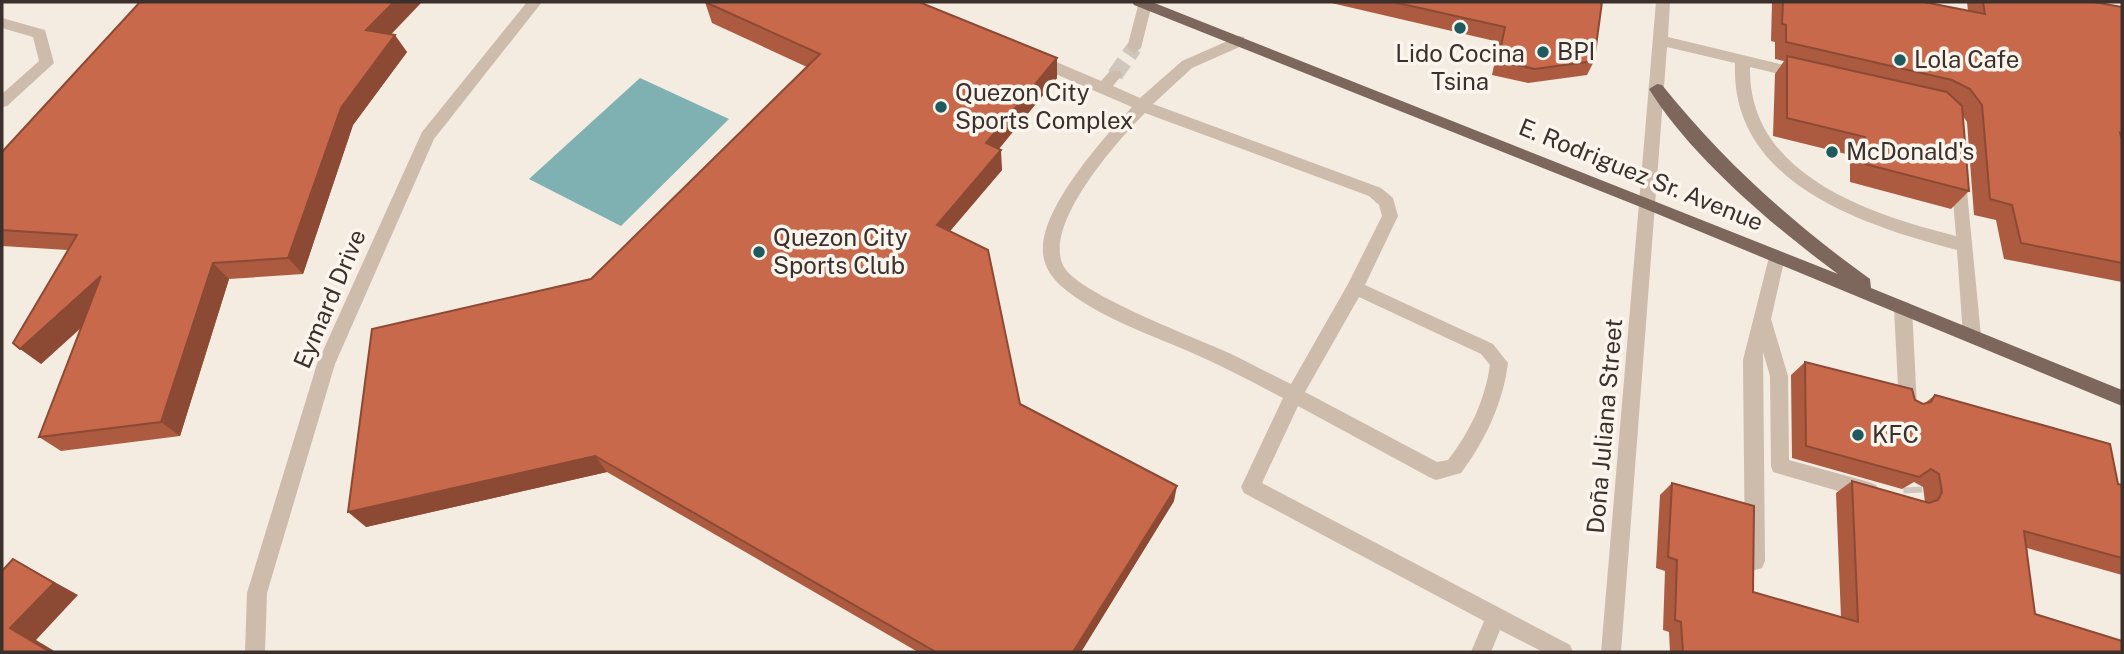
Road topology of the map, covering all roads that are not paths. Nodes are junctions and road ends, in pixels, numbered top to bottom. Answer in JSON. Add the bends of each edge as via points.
{"nodes":[{"id":1,"x":535,"y":2,"type":"edge"},
{"id":2,"x":1663,"y":2,"type":"edge"},
{"id":3,"x":1142,"y":3,"type":"edge"},
{"id":4,"x":2,"y":23,"type":"edge"},
{"id":5,"x":1660,"y":40,"type":"junction"},
{"id":6,"x":1239,"y":41,"type":"junction"},
{"id":7,"x":1133,"y":48,"type":"tunnel mouth"},
{"id":8,"x":1016,"y":51,"type":"edge"},
{"id":9,"x":1742,"y":61,"type":"junction"},
{"id":10,"x":1115,"y":75,"type":"tunnel mouth"},
{"id":11,"x":1820,"y":78,"type":"edge"},
{"id":12,"x":1103,"y":88,"type":"junction"},
{"id":13,"x":1657,"y":89,"type":"junction"},
{"id":14,"x":2,"y":102,"type":"edge"},
{"id":15,"x":1143,"y":106,"type":"junction"},
{"id":16,"x":1959,"y":163,"type":"edge"},
{"id":17,"x":1649,"y":204,"type":"junction"},
{"id":18,"x":1964,"y":245,"type":"junction"},
{"id":19,"x":1777,"y":257,"type":"junction"},
{"id":20,"x":1355,"y":288,"type":"junction"},
{"id":21,"x":1896,"y":306,"type":"junction"},
{"id":22,"x":1762,"y":319,"type":"junction"},
{"id":23,"x":1972,"y":336,"type":"junction"},
{"id":24,"x":1293,"y":397,"type":"junction"},
{"id":25,"x":2122,"y":398,"type":"edge"},
{"id":26,"x":1909,"y":406,"type":"edge"},
{"id":27,"x":1887,"y":496,"type":"edge"},
{"id":28,"x":1755,"y":562,"type":"edge"},
{"id":29,"x":1495,"y":618,"type":"junction"},
{"id":30,"x":255,"y":652,"type":"edge"},
{"id":31,"x":1481,"y":652,"type":"edge"},
{"id":32,"x":1563,"y":652,"type":"edge"},
{"id":33,"x":1611,"y":652,"type":"edge"}],
"edges":[{"from":1,"to":30,"type":"street","name":"Eymard Drive","via":[[427,136],[326,364],[257,593]]},
{"from":2,"to":5,"type":"street","name":"Doña Juliana Street"},
{"from":3,"to":6,"type":"main road","name":"E. Rodriguez Sr. Avenue"},
{"from":3,"to":7,"type":"street"},
{"from":4,"to":14,"type":"street","via":[[40,34],[47,63]]},
{"from":5,"to":9,"type":"street"},
{"from":5,"to":13,"type":"street","name":"Doña Juliana Street"},
{"from":6,"to":15,"type":"street","via":[[1175,73]]},
{"from":6,"to":17,"type":"main road","name":"E. Rodriguez Sr. Avenue"},
{"from":8,"to":12,"type":"street"},
{"from":9,"to":11,"type":"street"},
{"from":9,"to":18,"type":"street","via":[[1750,119],[1779,163],[1860,211]]},
{"from":10,"to":12,"type":"street"},
{"from":12,"to":15,"type":"street"},
{"from":13,"to":17,"type":"street","name":"Doña Juliana Street"},
{"from":13,"to":21,"type":"main road","via":[[1699,142],[1751,195],[1805,242]]},
{"from":15,"to":20,"type":"street","via":[[1374,192],[1387,202],[1390,216]]},
{"from":15,"to":24,"type":"street","via":[[1078,181],[1049,241],[1049,259],[1057,273],[1108,306]]},
{"from":16,"to":18,"type":"street"},
{"from":17,"to":19,"type":"main road","name":"E. Rodriguez Sr. Avenue"},
{"from":17,"to":33,"type":"street","name":"Doña Juliana Street"},
{"from":18,"to":23,"type":"street"},
{"from":19,"to":21,"type":"main road","name":"E. Rodriguez Sr. Avenue"},
{"from":19,"to":22,"type":"street"},
{"from":20,"to":24,"type":"street"},
{"from":20,"to":24,"type":"street","via":[[1487,349],[1499,363],[1498,381],[1466,452],[1454,467],[1436,471]]},
{"from":21,"to":23,"type":"main road","name":"E. Rodriguez Sr. Avenue"},
{"from":21,"to":26,"type":"street"},
{"from":22,"to":27,"type":"street","via":[[1779,376],[1780,466]]},
{"from":22,"to":28,"type":"street","via":[[1752,360]]},
{"from":23,"to":25,"type":"main road","name":"E. Rodriguez Sr. Avenue"},
{"from":24,"to":29,"type":"street","via":[[1251,487]]},
{"from":29,"to":31,"type":"street"},
{"from":29,"to":32,"type":"street"}]}
